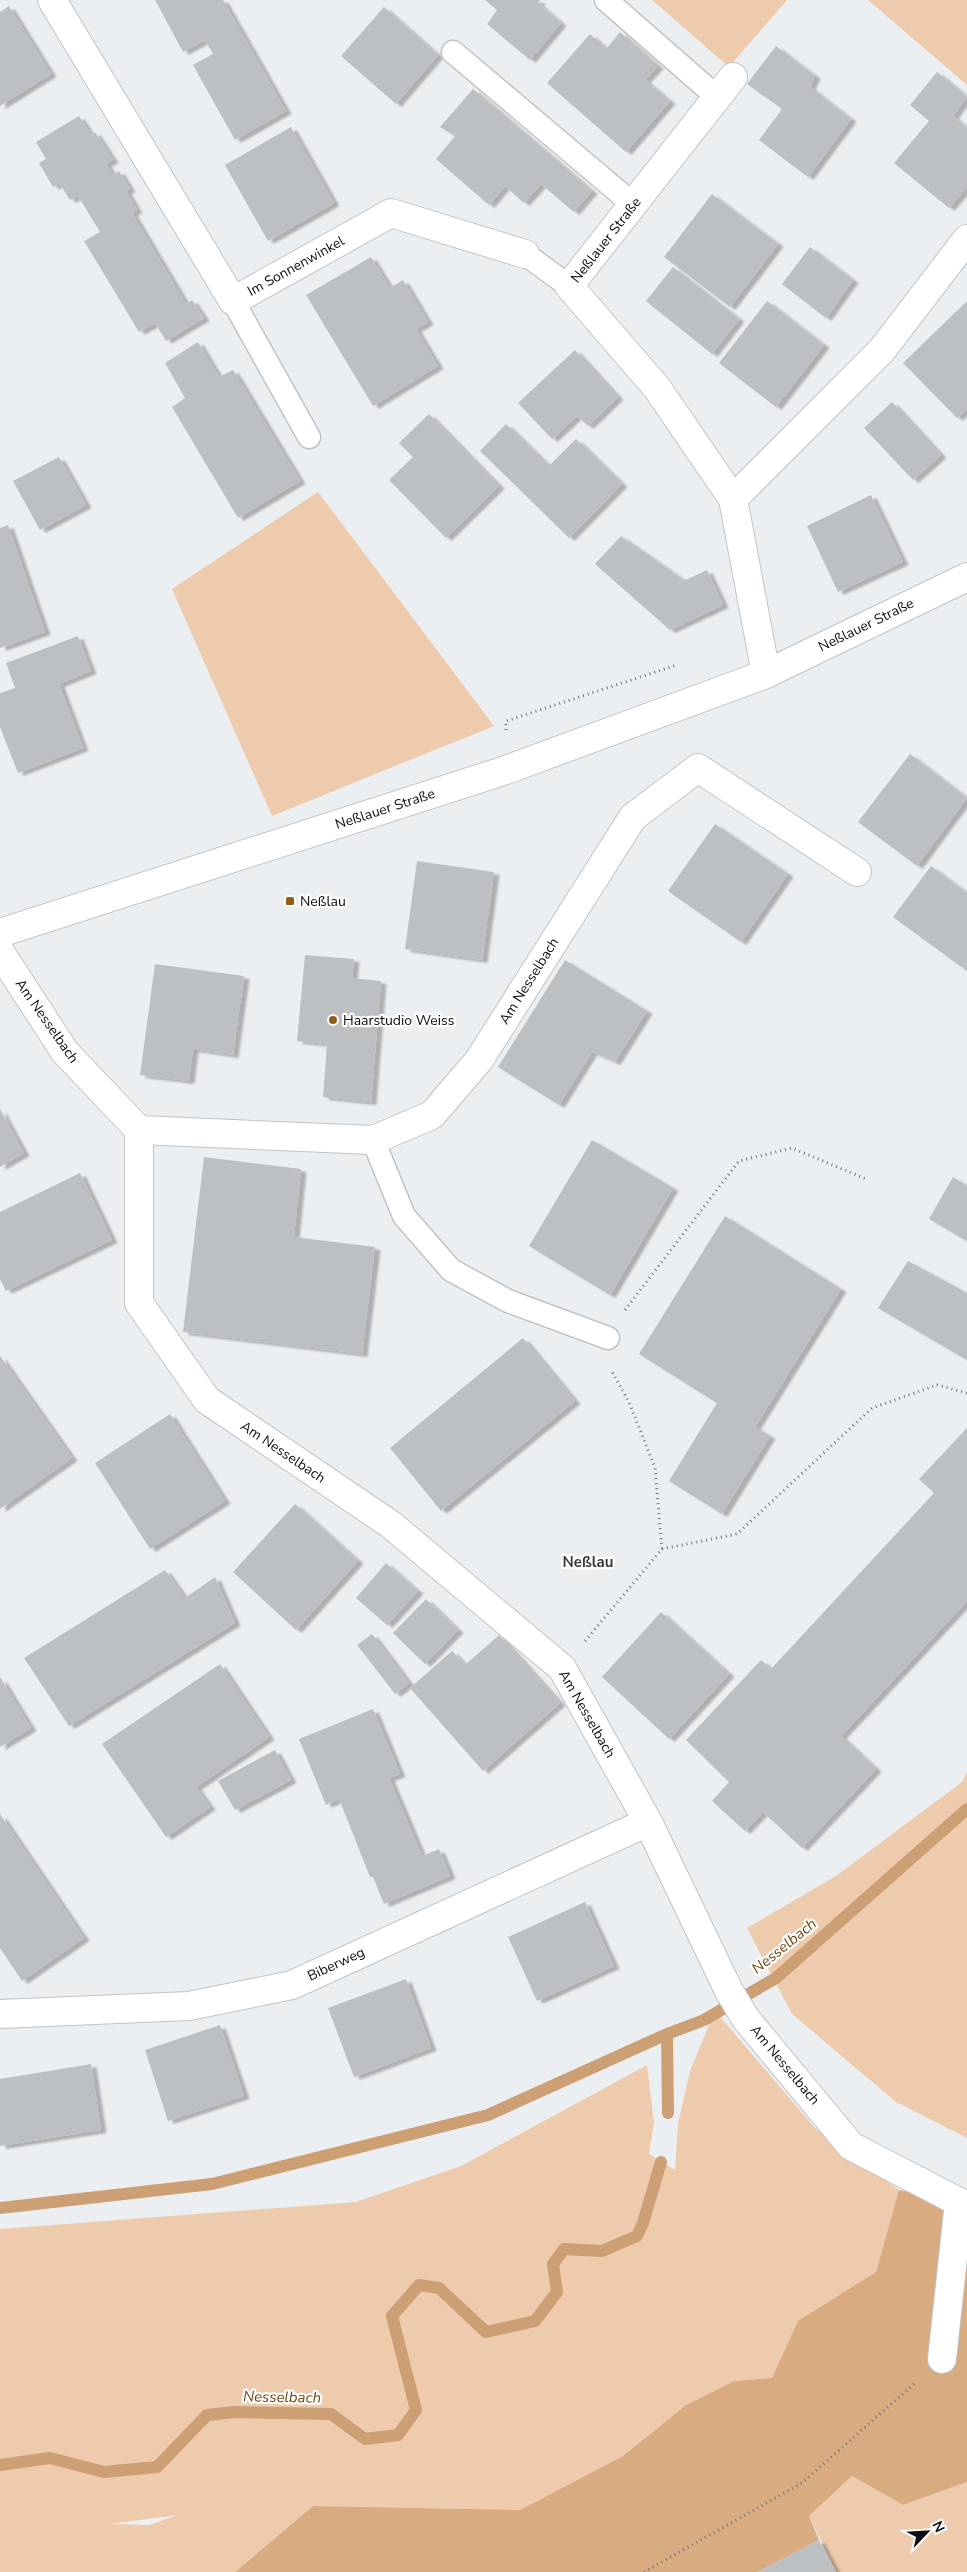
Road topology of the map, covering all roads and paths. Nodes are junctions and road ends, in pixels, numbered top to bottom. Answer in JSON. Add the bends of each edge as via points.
{"nodes":[{"id":1,"x":52,"y":0,"type":"edge"},
{"id":2,"x":606,"y":0,"type":"edge"},
{"id":3,"x":453,"y":52,"type":"dead end"},
{"id":4,"x":725,"y":87,"type":"joint"},
{"id":5,"x":634,"y":204,"type":"junction"},
{"id":6,"x":967,"y":239,"type":"edge"},
{"id":7,"x":525,"y":254,"type":"joint"},
{"id":8,"x":569,"y":286,"type":"junction"},
{"id":9,"x":233,"y":301,"type":"junction"},
{"id":10,"x":309,"y":437,"type":"dead end"},
{"id":11,"x":733,"y":499,"type":"junction"},
{"id":12,"x":967,"y":577,"type":"edge"},
{"id":13,"x":766,"y":674,"type":"junction"},
{"id":14,"x":857,"y":872,"type":"dead end"},
{"id":15,"x":0,"y":933,"type":"edge"},
{"id":16,"x":0,"y":952,"type":"edge"},
{"id":17,"x":138,"y":1130,"type":"junction"},
{"id":18,"x":373,"y":1140,"type":"junction"},
{"id":19,"x":866,"y":1179,"type":"dead end"},
{"id":20,"x":608,"y":1338,"type":"junction"},
{"id":21,"x":967,"y":1393,"type":"edge"},
{"id":22,"x":662,"y":1549,"type":"junction"},
{"id":23,"x":562,"y":1668,"type":"junction"},
{"id":24,"x":648,"y":1822,"type":"junction"},
{"id":25,"x":0,"y":2014,"type":"edge"},
{"id":26,"x":942,"y":2359,"type":"joint"},
{"id":27,"x":644,"y":2572,"type":"edge"}],
"edges":[{"from":1,"to":9,"type":"street","name":"Im Sonnenwinkel"},
{"from":2,"to":4,"type":"lane"},
{"from":3,"to":5,"type":"lane"},
{"from":4,"to":5,"type":"street","name":"Neßlauer Straße"},
{"from":5,"to":8,"type":"street","name":"Neßlauer Straße"},
{"from":6,"to":11,"type":"street","via":[[882,350]]},
{"from":7,"to":8,"type":"lane","name":"Im Sonnenwinkel"},
{"from":7,"to":9,"type":"street","name":"Im Sonnenwinkel","via":[[391,213]]},
{"from":8,"to":11,"type":"street","name":"Neßlauer Straße","via":[[657,388]]},
{"from":9,"to":10,"type":"lane"},
{"from":11,"to":13,"type":"street","name":"Neßlauer Straße"},
{"from":12,"to":13,"type":"street","name":"Neßlauer Straße"},
{"from":13,"to":15,"type":"street","name":"Neßlauer Straße","via":[[506,770]]},
{"from":14,"to":18,"type":"street","name":"Am Nesselbach","via":[[698,768],[633,817],[479,1060],[432,1115]]},
{"from":16,"to":17,"type":"street","name":"Am Nesselbach","via":[[65,1052]]},
{"from":17,"to":18,"type":"street","name":"Am Nesselbach"},
{"from":17,"to":23,"type":"street","name":"Am Nesselbach","via":[[140,1303],[207,1400],[390,1524]]},
{"from":18,"to":20,"type":"lane","via":[[404,1216],[451,1270],[508,1301]]},
{"from":19,"to":20,"type":"path","via":[[792,1148],[739,1161]]},
{"from":20,"to":22,"type":"path","via":[[608,1363],[629,1402],[655,1468]]},
{"from":21,"to":22,"type":"path","via":[[937,1385],[872,1408],[737,1534]]},
{"from":22,"to":23,"type":"path"},
{"from":23,"to":24,"type":"street","name":"Am Nesselbach"},
{"from":24,"to":25,"type":"street","name":"Biberweg","via":[[292,1984],[189,2006]]},
{"from":24,"to":26,"type":"street","name":"Am Nesselbach","via":[[729,1991],[746,2019],[851,2146],[959,2202]]},
{"from":26,"to":27,"type":"path","via":[[802,2483]]}]}
